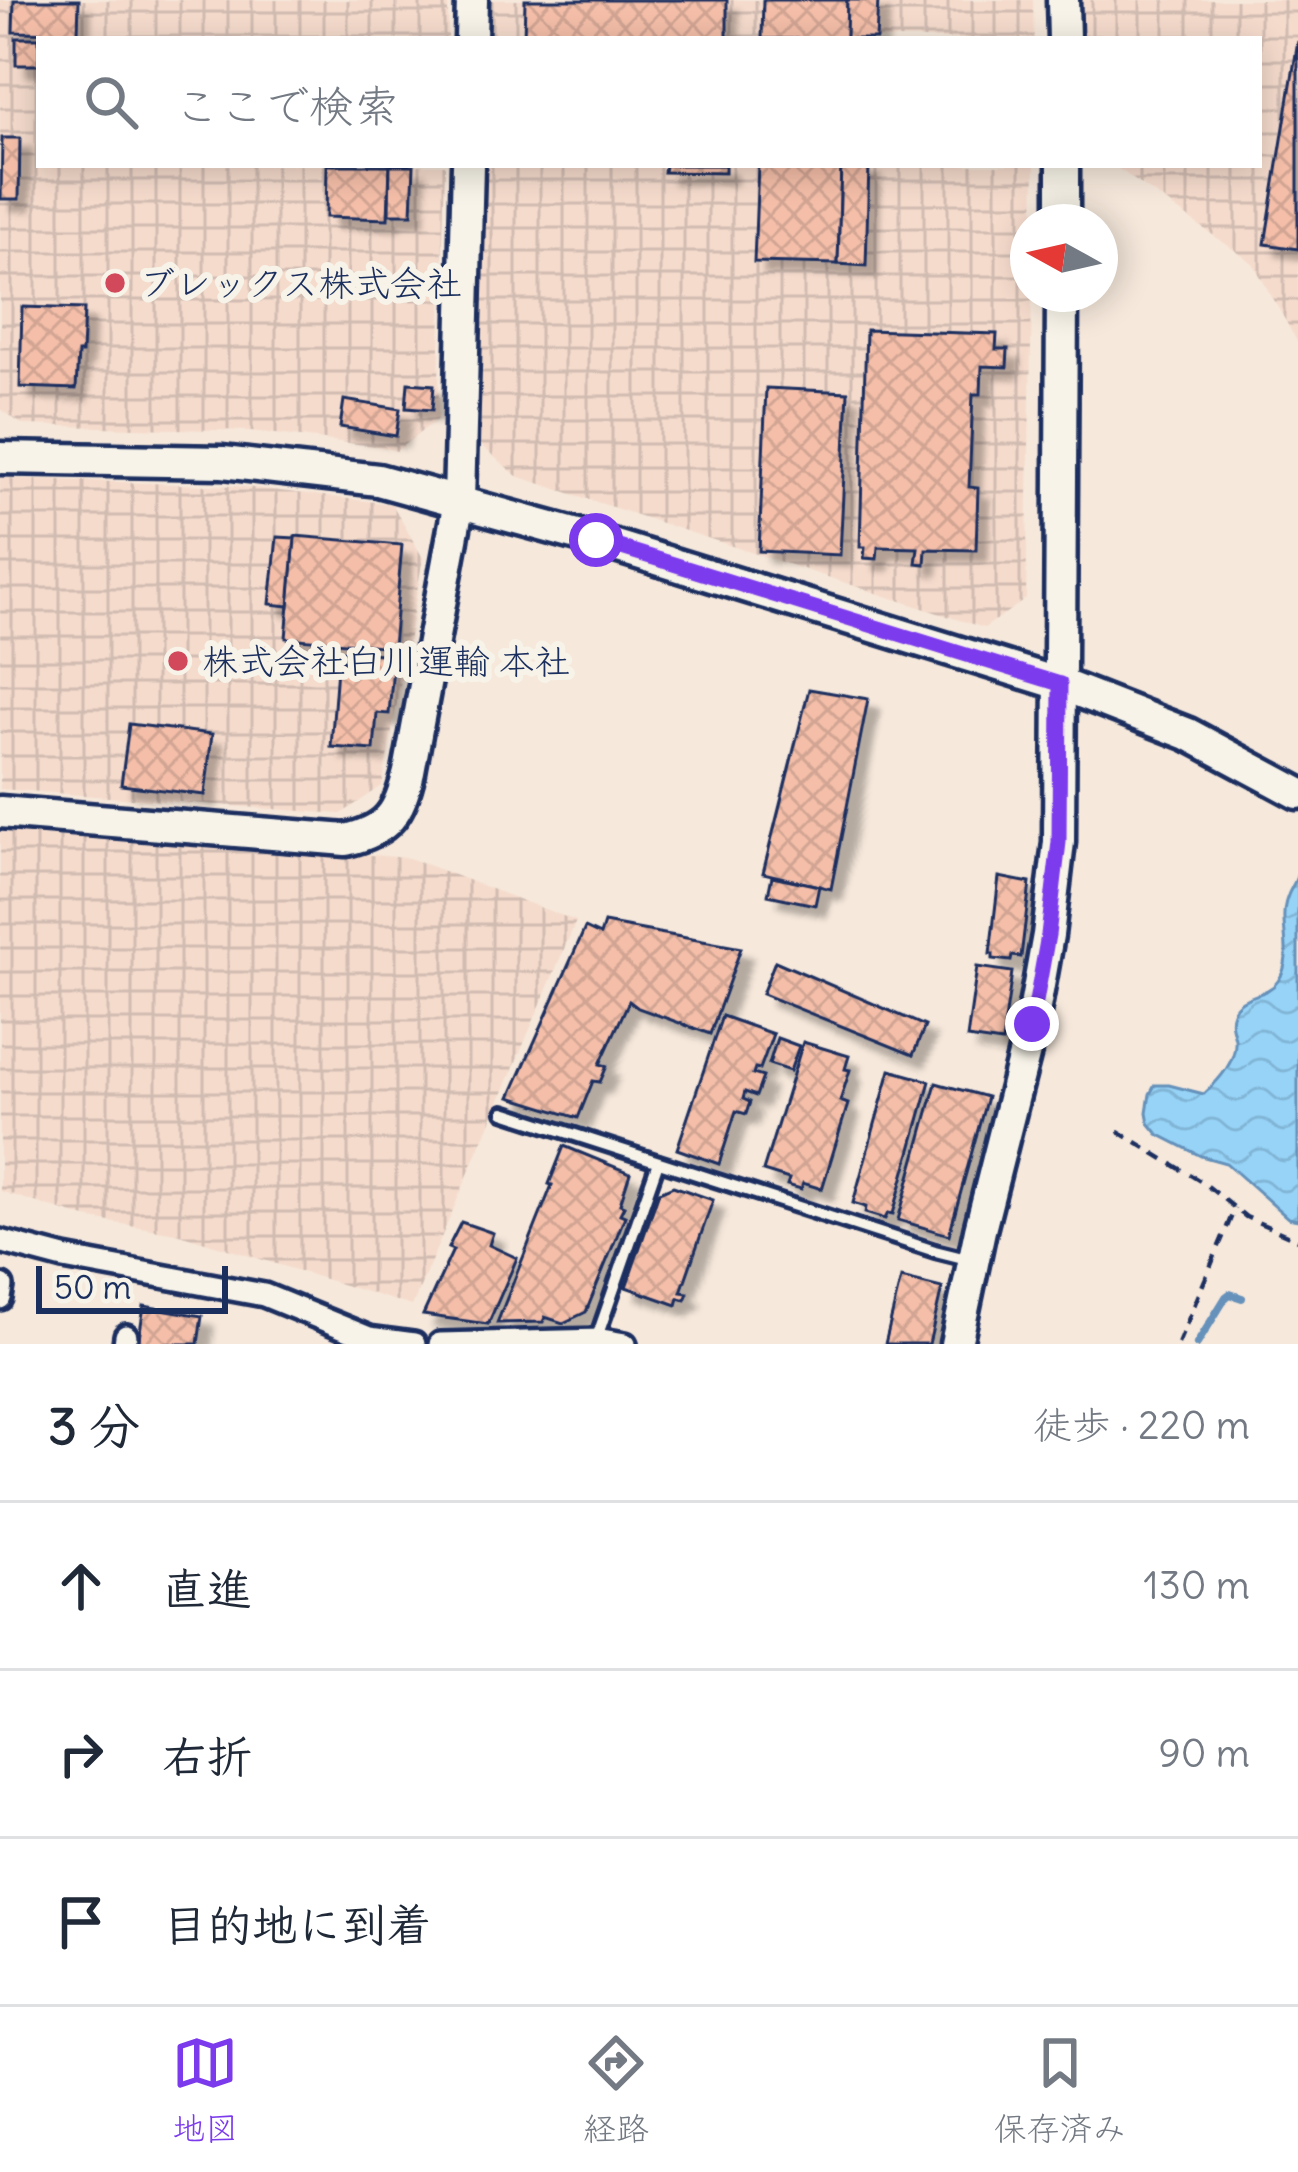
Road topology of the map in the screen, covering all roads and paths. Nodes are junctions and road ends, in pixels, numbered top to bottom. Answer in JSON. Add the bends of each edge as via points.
{"nodes":[{"id":1,"x":472,"y":0,"type":"edge"},
{"id":2,"x":1064,"y":0,"type":"edge"},
{"id":3,"x":471,"y":36,"type":"edge"},
{"id":4,"x":1064,"y":36,"type":"edge"},
{"id":5,"x":468,"y":168,"type":"edge"},
{"id":6,"x":1063,"y":168,"type":"edge"},
{"id":7,"x":1063,"y":204,"type":"edge"},
{"id":8,"x":1062,"y":312,"type":"edge"},
{"id":9,"x":0,"y":458,"type":"edge"},
{"id":10,"x":459,"y":501,"type":"junction"},
{"id":11,"x":1060,"y":684,"type":"junction"},
{"id":12,"x":1298,"y":793,"type":"edge"},
{"id":13,"x":0,"y":812,"type":"edge"},
{"id":14,"x":504,"y":1112,"type":"dead end"},
{"id":15,"x":1118,"y":1131,"type":"dead end"},
{"id":16,"x":658,"y":1162,"type":"junction"},
{"id":17,"x":1235,"y":1208,"type":"junction"},
{"id":18,"x":1298,"y":1240,"type":"edge"},
{"id":19,"x":0,"y":1241,"type":"edge"},
{"id":20,"x":974,"y":1261,"type":"junction"},
{"id":21,"x":600,"y":1341,"type":"edge"},
{"id":22,"x":414,"y":1344,"type":"edge"},
{"id":23,"x":440,"y":1344,"type":"edge"},
{"id":24,"x":625,"y":1344,"type":"edge"},
{"id":25,"x":956,"y":1344,"type":"edge"},
{"id":26,"x":1178,"y":1344,"type":"edge"}],
"edges":[{"from":1,"to":3,"type":"street"},
{"from":2,"to":4,"type":"street"},
{"from":5,"to":10,"type":"street"},
{"from":6,"to":7,"type":"street"},
{"from":8,"to":11,"type":"street"},
{"from":9,"to":10,"type":"street","via":[[223,462],[378,480]]},
{"from":10,"to":11,"type":"street"},
{"from":10,"to":13,"type":"street","via":[[409,772],[388,823],[346,840]]},
{"from":11,"to":12,"type":"street","via":[[1189,734]]},
{"from":11,"to":20,"type":"street","via":[[1059,842],[1048,935]]},
{"from":14,"to":16,"type":"lane"},
{"from":15,"to":17,"type":"path"},
{"from":16,"to":20,"type":"lane"},
{"from":16,"to":21,"type":"lane"},
{"from":17,"to":18,"type":"path"},
{"from":17,"to":26,"type":"path"},
{"from":19,"to":22,"type":"street","via":[[263,1295],[369,1338]]},
{"from":20,"to":25,"type":"street"},
{"from":21,"to":23,"type":"street"},
{"from":21,"to":24,"type":"street"}]}
